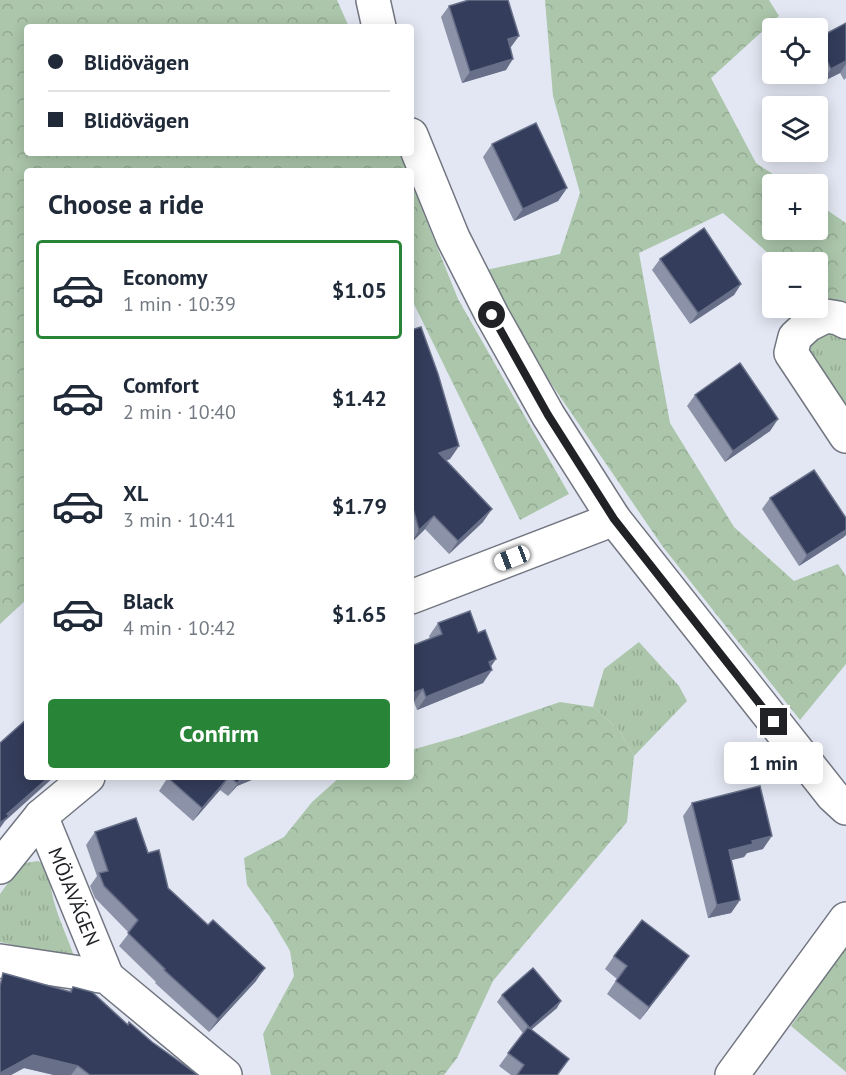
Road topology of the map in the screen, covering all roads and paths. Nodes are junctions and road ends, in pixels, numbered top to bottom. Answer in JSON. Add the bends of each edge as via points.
{"nodes":[{"id":1,"x":373,"y":0,"type":"edge"},
{"id":2,"x":378,"y":24,"type":"edge"},
{"id":3,"x":414,"y":142,"type":"edge"},
{"id":4,"x":846,"y":322,"type":"edge"},
{"id":5,"x":846,"y":436,"type":"edge"},
{"id":6,"x":614,"y":519,"type":"junction"},
{"id":7,"x":414,"y":596,"type":"edge"},
{"id":8,"x":84,"y":780,"type":"edge"},
{"id":9,"x":846,"y":808,"type":"edge"},
{"id":10,"x":41,"y":816,"type":"junction"},
{"id":11,"x":0,"y":867,"type":"edge"},
{"id":12,"x":846,"y":919,"type":"edge"},
{"id":13,"x":0,"y":961,"type":"edge"},
{"id":14,"x":106,"y":977,"type":"junction"},
{"id":15,"x":225,"y":1075,"type":"edge"},
{"id":16,"x":732,"y":1075,"type":"edge"}],
"edges":[{"from":1,"to":2,"type":"street"},
{"from":3,"to":6,"type":"street","via":[[453,238],[492,315],[548,415]]},
{"from":4,"to":5,"type":"street","via":[[826,316],[808,325],[795,337],[792,353]]},
{"from":6,"to":7,"type":"street"},
{"from":6,"to":9,"type":"street","via":[[832,796]]},
{"from":8,"to":10,"type":"street","name":"MÖJAVÄGEN"},
{"from":10,"to":11,"type":"street","name":"MÖJAVÄGEN"},
{"from":10,"to":14,"type":"street","name":"MÖJAVÄGEN"},
{"from":12,"to":16,"type":"street"},
{"from":13,"to":14,"type":"street","name":"MÖJAVÄGEN"},
{"from":14,"to":15,"type":"street","name":"MÖJAVÄGEN"}]}
